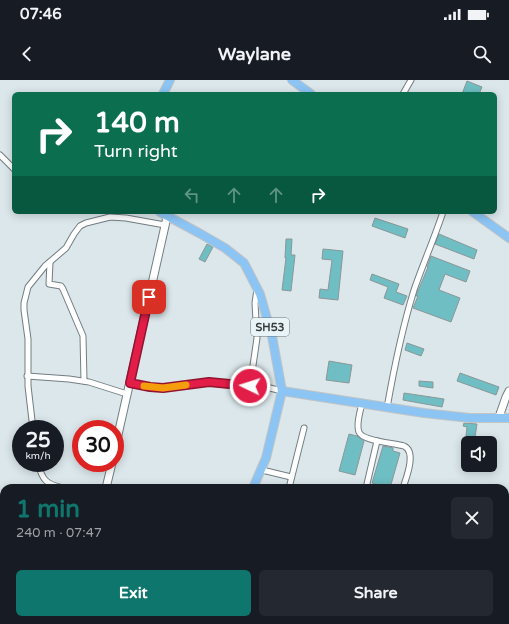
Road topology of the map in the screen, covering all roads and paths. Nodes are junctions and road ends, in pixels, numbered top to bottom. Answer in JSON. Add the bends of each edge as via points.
{"nodes":[{"id":1,"x":170,"y":80,"type":"edge"},
{"id":2,"x":292,"y":80,"type":"edge"},
{"id":3,"x":411,"y":80,"type":"edge"},
{"id":4,"x":164,"y":92,"type":"edge"},
{"id":5,"x":308,"y":92,"type":"edge"},
{"id":6,"x":404,"y":92,"type":"edge"},
{"id":7,"x":0,"y":155,"type":"edge"},
{"id":8,"x":12,"y":167,"type":"edge"},
{"id":9,"x":442,"y":214,"type":"edge"},
{"id":10,"x":476,"y":214,"type":"edge"},
{"id":11,"x":164,"y":218,"type":"edge"},
{"id":12,"x":509,"y":238,"type":"edge"},
{"id":13,"x":50,"y":262,"type":"junction"},
{"id":14,"x":257,"y":286,"type":"junction"},
{"id":15,"x":28,"y":376,"type":"junction"},
{"id":16,"x":84,"y":381,"type":"junction"},
{"id":17,"x":130,"y":383,"type":"junction"},
{"id":18,"x":250,"y":386,"type":"junction"},
{"id":19,"x":282,"y":391,"type":"junction"},
{"id":20,"x":509,"y":391,"type":"edge"},
{"id":21,"x":127,"y":394,"type":"junction"},
{"id":22,"x":362,"y":404,"type":"junction"},
{"id":23,"x":387,"y":408,"type":"junction"},
{"id":24,"x":499,"y":417,"type":"junction"},
{"id":25,"x":509,"y":418,"type":"edge"},
{"id":26,"x":32,"y":420,"type":"edge"},
{"id":27,"x":121,"y":420,"type":"edge"},
{"id":28,"x":304,"y":428,"type":"dead end"},
{"id":29,"x":377,"y":440,"type":"junction"},
{"id":30,"x":262,"y":470,"type":"junction"},
{"id":31,"x":41,"y":472,"type":"edge"},
{"id":32,"x":110,"y":472,"type":"edge"},
{"id":33,"x":291,"y":477,"type":"junction"},
{"id":34,"x":51,"y":484,"type":"edge"},
{"id":35,"x":107,"y":484,"type":"edge"},
{"id":36,"x":255,"y":484,"type":"edge"},
{"id":37,"x":290,"y":484,"type":"edge"},
{"id":38,"x":367,"y":484,"type":"edge"},
{"id":39,"x":404,"y":484,"type":"edge"}],
"edges":[{"from":1,"to":4,"type":"main road"},
{"from":2,"to":5,"type":"main road"},
{"from":3,"to":6,"type":"street"},
{"from":7,"to":8,"type":"street"},
{"from":9,"to":23,"type":"street","via":[[404,323]]},
{"from":10,"to":12,"type":"main road"},
{"from":11,"to":13,"type":"street","via":[[110,217],[86,223],[80,226],[66,248]]},
{"from":11,"to":14,"type":"main road","number":"SH53","via":[[199,232],[225,248],[244,263]]},
{"from":11,"to":17,"type":"street"},
{"from":13,"to":15,"type":"street","via":[[28,287],[25,295]]},
{"from":13,"to":16,"type":"street","via":[[49,284],[61,286],[63,289],[83,336]]},
{"from":14,"to":18,"type":"street","via":[[257,338]]},
{"from":14,"to":19,"type":"main road","number":"SH53","via":[[272,336]]},
{"from":15,"to":16,"type":"street"},
{"from":15,"to":26,"type":"street"},
{"from":16,"to":21,"type":"street"},
{"from":17,"to":18,"type":"street","via":[[163,388],[209,382]]},
{"from":17,"to":21,"type":"street"},
{"from":18,"to":19,"type":"street"},
{"from":19,"to":22,"type":"main road"},
{"from":19,"to":30,"type":"main road","number":"SH53"},
{"from":20,"to":24,"type":"street"},
{"from":21,"to":27,"type":"street"},
{"from":22,"to":23,"type":"main road"},
{"from":22,"to":29,"type":"street","via":[[358,432],[361,436]]},
{"from":23,"to":24,"type":"main road","via":[[470,418]]},
{"from":24,"to":25,"type":"main road"},
{"from":28,"to":33,"type":"street"},
{"from":29,"to":38,"type":"street"},
{"from":29,"to":39,"type":"street","via":[[407,447],[410,468]]},
{"from":30,"to":33,"type":"street"},
{"from":30,"to":36,"type":"main road","number":"SH53"},
{"from":31,"to":34,"type":"street"},
{"from":32,"to":35,"type":"street"},
{"from":33,"to":37,"type":"street"}]}
